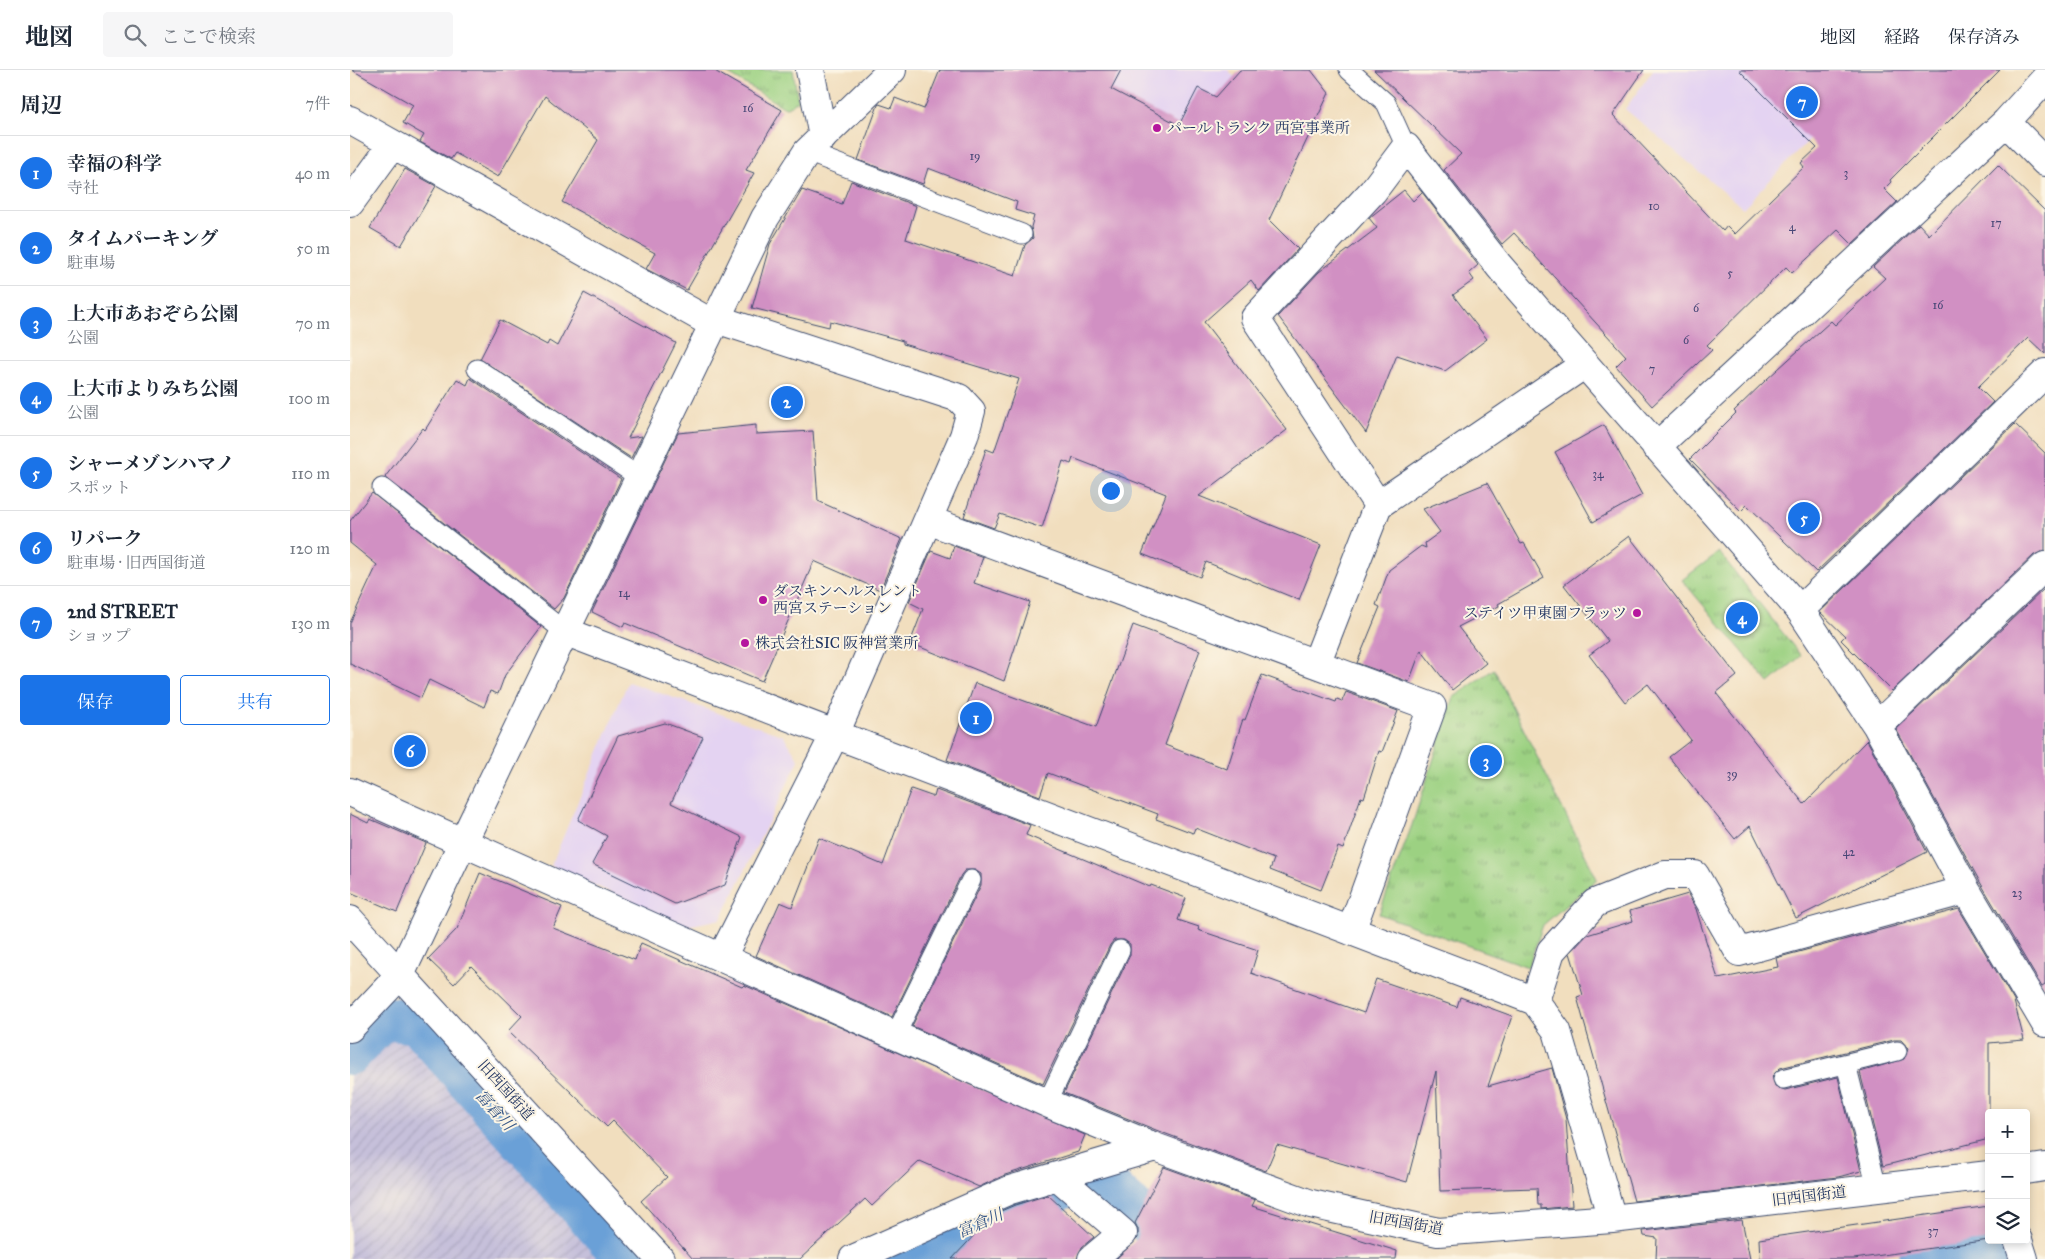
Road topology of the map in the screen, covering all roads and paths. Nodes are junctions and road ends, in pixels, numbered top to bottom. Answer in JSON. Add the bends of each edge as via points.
{"nodes":[{"id":1,"x":810,"y":70,"type":"edge"},
{"id":2,"x":892,"y":70,"type":"edge"},
{"id":3,"x":1349,"y":70,"type":"edge"},
{"id":4,"x":2045,"y":79,"type":"edge"},
{"id":5,"x":350,"y":120,"type":"edge"},
{"id":6,"x":2006,"y":122,"type":"junction"},
{"id":7,"x":393,"y":144,"type":"junction"},
{"id":8,"x":815,"y":144,"type":"junction"},
{"id":9,"x":1406,"y":146,"type":"junction"},
{"id":10,"x":2045,"y":162,"type":"edge"},
{"id":11,"x":350,"y":202,"type":"edge"},
{"id":12,"x":1022,"y":234,"type":"dead end"},
{"id":13,"x":715,"y":322,"type":"junction"},
{"id":14,"x":1585,"y":364,"type":"junction"},
{"id":15,"x":477,"y":369,"type":"dead end"},
{"id":16,"x":2045,"y":373,"type":"edge"},
{"id":17,"x":1656,"y":447,"type":"junction"},
{"id":18,"x":639,"y":477,"type":"junction"},
{"id":19,"x":382,"y":488,"type":"dead end"},
{"id":20,"x":1378,"y":505,"type":"junction"},
{"id":21,"x":928,"y":520,"type":"junction"},
{"id":22,"x":2045,"y":566,"type":"edge"},
{"id":23,"x":1800,"y":610,"type":"junction"},
{"id":24,"x":564,"y":631,"type":"junction"},
{"id":25,"x":1316,"y":664,"type":"junction"},
{"id":26,"x":1877,"y":726,"type":"junction"},
{"id":27,"x":835,"y":734,"type":"junction"},
{"id":28,"x":350,"y":792,"type":"edge"},
{"id":29,"x":463,"y":842,"type":"junction"},
{"id":30,"x":971,"y":880,"type":"dead end"},
{"id":31,"x":1966,"y":890,"type":"junction"},
{"id":32,"x":350,"y":920,"type":"edge"},
{"id":33,"x":1351,"y":931,"type":"junction"},
{"id":34,"x":1120,"y":950,"type":"dead end"},
{"id":35,"x":722,"y":957,"type":"junction"},
{"id":36,"x":400,"y":975,"type":"junction"},
{"id":37,"x":1535,"y":1001,"type":"junction"},
{"id":38,"x":2045,"y":1023,"type":"edge"},
{"id":39,"x":350,"y":1028,"type":"edge"},
{"id":40,"x":896,"y":1034,"type":"junction"},
{"id":41,"x":1897,"y":1051,"type":"dead end"},
{"id":42,"x":1846,"y":1064,"type":"junction"},
{"id":43,"x":1783,"y":1079,"type":"dead end"},
{"id":44,"x":1047,"y":1103,"type":"junction"},
{"id":45,"x":1155,"y":1147,"type":"junction"},
{"id":46,"x":2045,"y":1167,"type":"edge"},
{"id":47,"x":2030,"y":1169,"type":"edge"},
{"id":48,"x":1985,"y":1174,"type":"edge"},
{"id":49,"x":1057,"y":1176,"type":"junction"},
{"id":50,"x":1877,"y":1188,"type":"junction"},
{"id":51,"x":1612,"y":1219,"type":"junction"},
{"id":52,"x":2019,"y":1244,"type":"edge"},
{"id":53,"x":660,"y":1259,"type":"edge"},
{"id":54,"x":853,"y":1259,"type":"edge"},
{"id":55,"x":1092,"y":1259,"type":"edge"},
{"id":56,"x":2024,"y":1259,"type":"edge"}],
"edges":[{"from":1,"to":8,"type":"street"},
{"from":2,"to":8,"type":"street"},
{"from":3,"to":9,"type":"lane","via":[[1386,103]]},
{"from":4,"to":6,"type":"street"},
{"from":5,"to":7,"type":"street"},
{"from":6,"to":10,"type":"street"},
{"from":6,"to":17,"type":"street"},
{"from":7,"to":11,"type":"street"},
{"from":7,"to":13,"type":"street"},
{"from":8,"to":12,"type":"lane"},
{"from":8,"to":13,"type":"street","via":[[765,218]]},
{"from":9,"to":14,"type":"street","via":[[1499,266]]},
{"from":9,"to":20,"type":"street","via":[[1372,191],[1255,318]]},
{"from":13,"to":18,"type":"street"},
{"from":13,"to":21,"type":"street","via":[[959,398],[971,411],[964,436]]},
{"from":14,"to":17,"type":"street"},
{"from":14,"to":20,"type":"street"},
{"from":15,"to":18,"type":"lane"},
{"from":16,"to":23,"type":"street"},
{"from":17,"to":23,"type":"street"},
{"from":18,"to":24,"type":"street"},
{"from":19,"to":24,"type":"lane"},
{"from":20,"to":25,"type":"street"},
{"from":21,"to":25,"type":"street"},
{"from":21,"to":27,"type":"street"},
{"from":22,"to":26,"type":"street"},
{"from":23,"to":26,"type":"street"},
{"from":24,"to":27,"type":"street"},
{"from":24,"to":29,"type":"street"},
{"from":25,"to":33,"type":"street","via":[[1432,707]]},
{"from":26,"to":31,"type":"street"},
{"from":27,"to":33,"type":"street"},
{"from":27,"to":35,"type":"street"},
{"from":28,"to":29,"type":"street","name":"旧西国街道"},
{"from":29,"to":35,"type":"street","name":"旧西国街道"},
{"from":29,"to":36,"type":"street"},
{"from":30,"to":40,"type":"lane"},
{"from":31,"to":37,"type":"street","via":[[1739,952],[1695,875],[1664,875],[1595,903],[1551,951]]},
{"from":31,"to":38,"type":"street"},
{"from":32,"to":36,"type":"street","name":"旧西国街道"},
{"from":33,"to":37,"type":"street"},
{"from":34,"to":44,"type":"lane"},
{"from":35,"to":40,"type":"street","name":"旧西国街道"},
{"from":36,"to":39,"type":"street"},
{"from":36,"to":53,"type":"street","name":"旧西国街道"},
{"from":37,"to":51,"type":"street","via":[[1557,1031]]},
{"from":40,"to":44,"type":"street","name":"旧西国街道"},
{"from":41,"to":42,"type":"lane"},
{"from":42,"to":43,"type":"lane"},
{"from":42,"to":50,"type":"lane"},
{"from":44,"to":45,"type":"street","name":"旧西国街道"},
{"from":45,"to":49,"type":"street"},
{"from":45,"to":51,"type":"street","name":"旧西国街道","via":[[1311,1204],[1438,1232]]},
{"from":46,"to":47,"type":"street"},
{"from":48,"to":50,"type":"street","name":"旧西国街道"},
{"from":49,"to":54,"type":"street","via":[[1010,1190]]},
{"from":49,"to":55,"type":"street","via":[[1123,1233]]},
{"from":50,"to":51,"type":"street","name":"旧西国街道"},
{"from":52,"to":56,"type":"street"}]}
